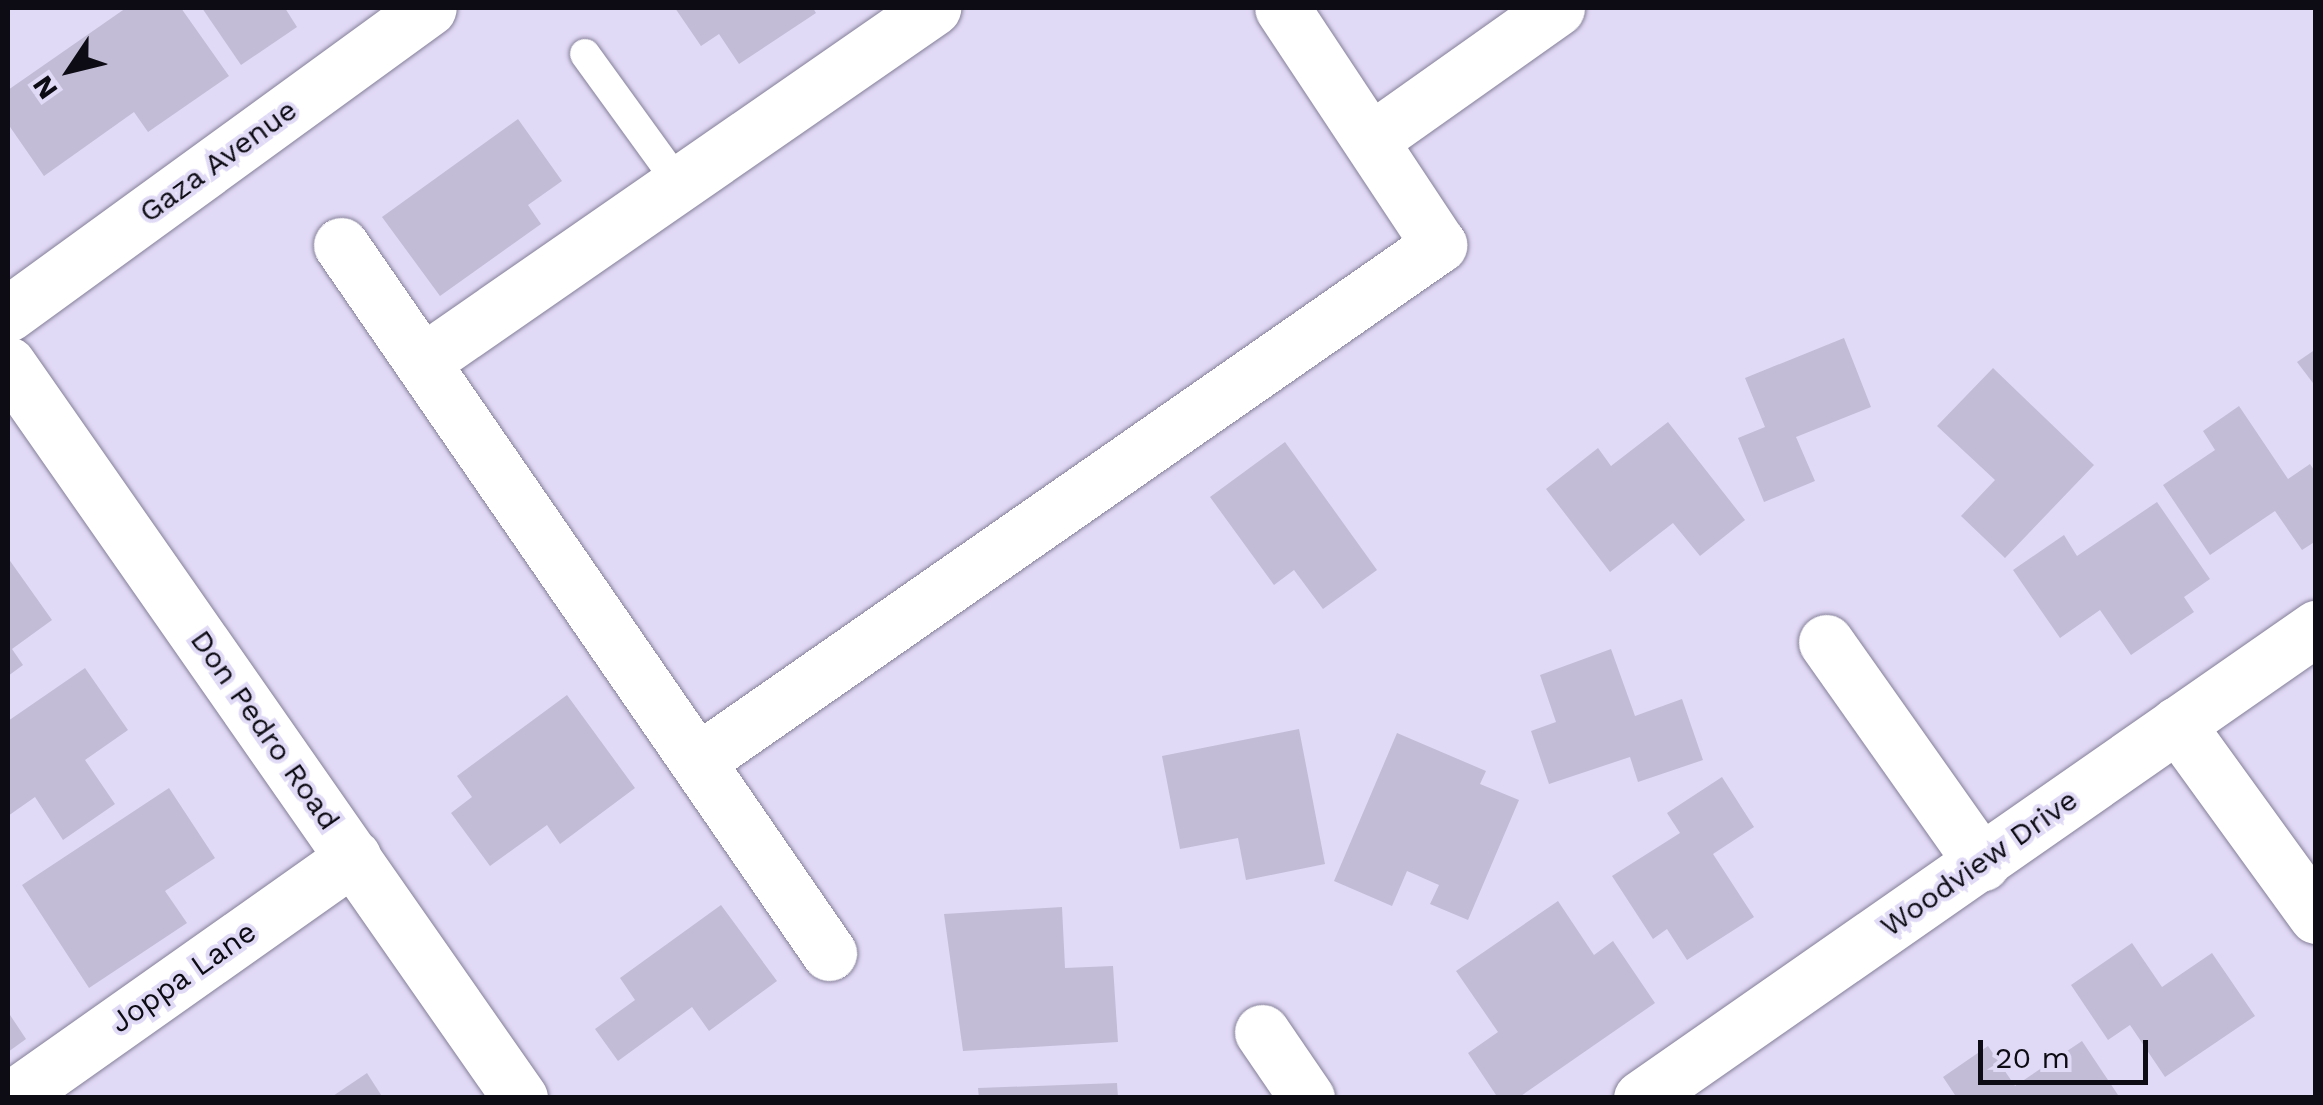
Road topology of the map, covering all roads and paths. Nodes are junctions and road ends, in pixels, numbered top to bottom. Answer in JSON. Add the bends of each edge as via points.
{"nodes":[{"id":1,"x":429,"y":8,"type":"edge"},
{"id":2,"x":933,"y":8,"type":"edge"},
{"id":3,"x":1282,"y":8,"type":"edge"},
{"id":4,"x":1557,"y":8,"type":"edge"},
{"id":5,"x":586,"y":54,"type":"dead end"},
{"id":6,"x":1375,"y":137,"type":"junction"},
{"id":7,"x":679,"y":184,"type":"junction"},
{"id":8,"x":341,"y":246,"type":"dead end"},
{"id":9,"x":8,"y":314,"type":"edge"},
{"id":10,"x":422,"y":362,"type":"junction"},
{"id":11,"x":8,"y":364,"type":"edge"},
{"id":12,"x":2316,"y":628,"type":"edge"},
{"id":13,"x":1826,"y":642,"type":"dead end"},
{"id":14,"x":2177,"y":724,"type":"junction"},
{"id":15,"x":698,"y":760,"type":"junction"},
{"id":16,"x":354,"y":858,"type":"junction"},
{"id":17,"x":1982,"y":864,"type":"junction"},
{"id":18,"x":2316,"y":916,"type":"edge"},
{"id":19,"x":829,"y":953,"type":"dead end"},
{"id":20,"x":1262,"y":1032,"type":"dead end"},
{"id":21,"x":12,"y":1098,"type":"edge"},
{"id":22,"x":520,"y":1098,"type":"edge"},
{"id":23,"x":1307,"y":1098,"type":"edge"},
{"id":24,"x":1641,"y":1098,"type":"edge"}],
"edges":[{"from":1,"to":9,"type":"street","name":"Gaza Avenue"},
{"from":2,"to":7,"type":"street"},
{"from":3,"to":6,"type":"street"},
{"from":4,"to":6,"type":"street"},
{"from":5,"to":7,"type":"lane"},
{"from":6,"to":15,"type":"street","via":[[1439,245]]},
{"from":7,"to":10,"type":"street"},
{"from":8,"to":10,"type":"street"},
{"from":10,"to":15,"type":"street"},
{"from":11,"to":16,"type":"street","name":"Don Pedro Road"},
{"from":12,"to":14,"type":"street","name":"Woodview Drive"},
{"from":13,"to":17,"type":"street"},
{"from":14,"to":17,"type":"street","name":"Woodview Drive"},
{"from":14,"to":18,"type":"street"},
{"from":15,"to":19,"type":"street"},
{"from":16,"to":21,"type":"street","name":"Joppa Lane"},
{"from":16,"to":22,"type":"street","name":"Don Pedro Road"},
{"from":17,"to":24,"type":"street","name":"Woodview Drive"},
{"from":20,"to":23,"type":"street"}]}
